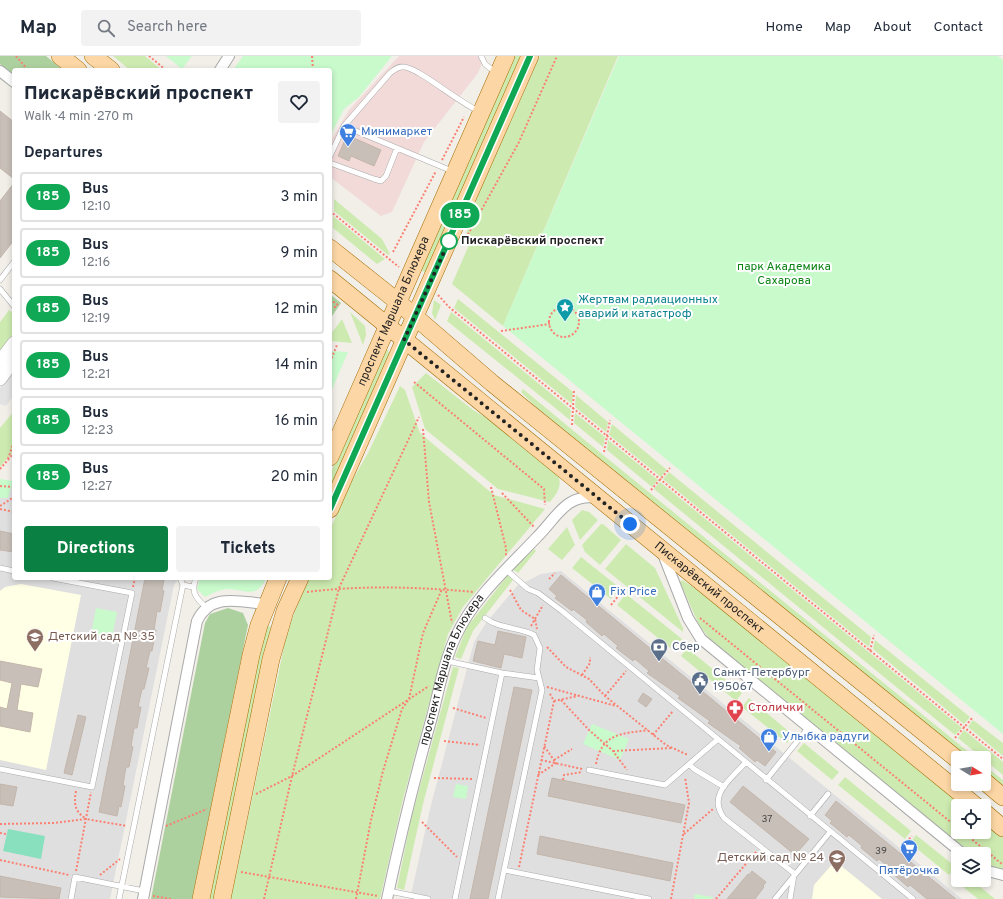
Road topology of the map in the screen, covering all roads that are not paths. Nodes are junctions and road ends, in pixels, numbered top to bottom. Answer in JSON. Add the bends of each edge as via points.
{"nodes":[{"id":1,"x":60,"y":56,"type":"edge"},
{"id":2,"x":229,"y":56,"type":"edge"},
{"id":3,"x":481,"y":56,"type":"edge"},
{"id":4,"x":506,"y":56,"type":"edge"},
{"id":5,"x":530,"y":56,"type":"edge"},
{"id":6,"x":75,"y":68,"type":"edge"},
{"id":7,"x":221,"y":68,"type":"edge"},
{"id":8,"x":0,"y":71,"type":"edge"},
{"id":9,"x":498,"y":75,"type":"junction"},
{"id":10,"x":12,"y":80,"type":"edge"},
{"id":11,"x":482,"y":112,"type":"junction"},
{"id":12,"x":344,"y":126,"type":"junction"},
{"id":13,"x":397,"y":148,"type":"junction"},
{"id":14,"x":332,"y":152,"type":"edge"},
{"id":15,"x":332,"y":164,"type":"edge"},
{"id":16,"x":455,"y":172,"type":"junction"},
{"id":17,"x":332,"y":250,"type":"edge"},
{"id":18,"x":12,"y":265,"type":"edge"},
{"id":19,"x":0,"y":280,"type":"edge"},
{"id":20,"x":332,"y":281,"type":"edge"},
{"id":21,"x":0,"y":289,"type":"edge"},
{"id":22,"x":2,"y":295,"type":"edge"},
{"id":23,"x":398,"y":302,"type":"junction"},
{"id":24,"x":12,"y":304,"type":"edge"},
{"id":25,"x":415,"y":316,"type":"junction"},
{"id":26,"x":387,"y":326,"type":"junction"},
{"id":27,"x":404,"y":340,"type":"junction"},
{"id":28,"x":12,"y":346,"type":"edge"},
{"id":29,"x":0,"y":361,"type":"edge"},
{"id":30,"x":12,"y":363,"type":"edge"},
{"id":31,"x":0,"y":379,"type":"edge"},
{"id":32,"x":332,"y":452,"type":"edge"},
{"id":33,"x":598,"y":498,"type":"junction"},
{"id":34,"x":332,"y":504,"type":"edge"},
{"id":35,"x":662,"y":550,"type":"junction"},
{"id":36,"x":0,"y":568,"type":"edge"},
{"id":37,"x":505,"y":569,"type":"junction"},
{"id":38,"x":12,"y":570,"type":"edge"},
{"id":39,"x":64,"y":580,"type":"edge"},
{"id":40,"x":181,"y":580,"type":"edge"},
{"id":41,"x":195,"y":580,"type":"edge"},
{"id":42,"x":277,"y":580,"type":"edge"},
{"id":43,"x":299,"y":580,"type":"edge"},
{"id":44,"x":183,"y":585,"type":"junction"},
{"id":45,"x":193,"y":587,"type":"junction"},
{"id":46,"x":266,"y":604,"type":"junction"},
{"id":47,"x":206,"y":607,"type":"junction"},
{"id":48,"x":285,"y":611,"type":"junction"},
{"id":49,"x":485,"y":618,"type":"dead end"},
{"id":50,"x":447,"y":660,"type":"junction"},
{"id":51,"x":502,"y":673,"type":"junction"},
{"id":52,"x":539,"y":678,"type":"junction"},
{"id":53,"x":808,"y":728,"type":"junction"},
{"id":54,"x":717,"y":740,"type":"junction"},
{"id":55,"x":951,"y":754,"type":"edge"},
{"id":56,"x":745,"y":763,"type":"junction"},
{"id":57,"x":690,"y":765,"type":"junction"},
{"id":58,"x":0,"y":770,"type":"edge"},
{"id":59,"x":592,"y":771,"type":"road end"},
{"id":60,"x":766,"y":780,"type":"junction"},
{"id":61,"x":724,"y":787,"type":"junction"},
{"id":62,"x":991,"y":788,"type":"edge"},
{"id":63,"x":828,"y":794,"type":"dead end"},
{"id":64,"x":1003,"y":797,"type":"edge"},
{"id":65,"x":967,"y":799,"type":"edge"},
{"id":66,"x":810,"y":816,"type":"junction"},
{"id":67,"x":991,"y":818,"type":"edge"},
{"id":68,"x":1003,"y":828,"type":"edge"},
{"id":69,"x":830,"y":832,"type":"junction"},
{"id":70,"x":954,"y":847,"type":"edge"},
{"id":71,"x":504,"y":870,"type":"junction"},
{"id":72,"x":991,"y":872,"type":"edge"},
{"id":73,"x":795,"y":874,"type":"junction"},
{"id":74,"x":1003,"y":875,"type":"edge"},
{"id":75,"x":122,"y":886,"type":"junction"},
{"id":76,"x":144,"y":895,"type":"edge"},
{"id":77,"x":388,"y":896,"type":"edge"},
{"id":78,"x":71,"y":899,"type":"edge"},
{"id":79,"x":119,"y":899,"type":"edge"},
{"id":80,"x":201,"y":899,"type":"edge"},
{"id":81,"x":222,"y":899,"type":"edge"},
{"id":82,"x":428,"y":899,"type":"edge"},
{"id":83,"x":455,"y":899,"type":"edge"},
{"id":84,"x":498,"y":899,"type":"edge"},
{"id":85,"x":649,"y":899,"type":"edge"},
{"id":86,"x":776,"y":899,"type":"edge"},
{"id":87,"x":790,"y":899,"type":"edge"},
{"id":88,"x":913,"y":899,"type":"edge"}],
"edges":[{"from":1,"to":6,"type":"main road"},
{"from":2,"to":7,"type":"street"},
{"from":3,"to":9,"type":"lane","via":[[485,64]]},
{"from":4,"to":9,"type":"main road","name":"проспект Маршала Блюхера"},
{"from":5,"to":25,"type":"main road","name":"проспект Маршала Блюхера"},
{"from":8,"to":10,"type":"street"},
{"from":9,"to":11,"type":"main road","name":"проспект Маршала Блюхера"},
{"from":11,"to":12,"type":"lane","via":[[469,107],[415,71],[403,67],[390,73]]},
{"from":11,"to":16,"type":"main road","name":"проспект Маршала Блюхера"},
{"from":12,"to":13,"type":"lane"},
{"from":12,"to":14,"type":"lane"},
{"from":13,"to":15,"type":"lane","via":[[386,176],[381,181]]},
{"from":13,"to":16,"type":"lane"},
{"from":16,"to":23,"type":"main road","name":"проспект Маршала Блюхера"},
{"from":17,"to":23,"type":"main road","name":"Пискарёвский проспект"},
{"from":18,"to":19,"type":"lane"},
{"from":20,"to":26,"type":"main road","name":"Пискарёвский проспект"},
{"from":21,"to":22,"type":"lane"},
{"from":22,"to":24,"type":"lane"},
{"from":23,"to":25,"type":"main road","name":"Пискарёвский проспект"},
{"from":23,"to":26,"type":"main road","name":"проспект Маршала Блюхера"},
{"from":25,"to":27,"type":"main road","name":"проспект Маршала Блюхера"},
{"from":25,"to":55,"type":"main road","name":"Пискарёвский проспект","via":[[504,393]]},
{"from":26,"to":27,"type":"main road","name":"Пискарёвский проспект"},
{"from":26,"to":32,"type":"main road","name":"проспект Маршала Блюхера"},
{"from":27,"to":33,"type":"main road","name":"Пискарёвский проспект"},
{"from":27,"to":34,"type":"main road","name":"проспект Маршала Блюхера"},
{"from":28,"to":29,"type":"street"},
{"from":30,"to":31,"type":"street"},
{"from":33,"to":35,"type":"main road","name":"Пискарёвский проспект"},
{"from":33,"to":37,"type":"street","name":"проспект Маршала Блюхера","via":[[583,497],[572,501],[556,514]]},
{"from":35,"to":53,"type":"street","via":[[688,618],[701,639]]},
{"from":35,"to":65,"type":"main road","name":"Пискарёвский проспект"},
{"from":36,"to":38,"type":"lane"},
{"from":37,"to":50,"type":"street","name":"проспект Маршала Блюхера","via":[[470,611],[456,636]]},
{"from":37,"to":54,"type":"lane","via":[[528,589],[546,599]]},
{"from":39,"to":58,"type":"lane","via":[[132,593],[92,787]]},
{"from":40,"to":44,"type":"lane"},
{"from":41,"to":45,"type":"lane"},
{"from":42,"to":46,"type":"main road"},
{"from":43,"to":48,"type":"main road"},
{"from":44,"to":45,"type":"lane"},
{"from":44,"to":75,"type":"lane"},
{"from":45,"to":47,"type":"lane","via":[[198,599]]},
{"from":46,"to":47,"type":"street","via":[[223,600]]},
{"from":46,"to":48,"type":"main road"},
{"from":46,"to":80,"type":"main road","via":[[249,662]]},
{"from":47,"to":76,"type":"street","via":[[198,621]]},
{"from":48,"to":81,"type":"main road","via":[[269,667]]},
{"from":49,"to":52,"type":"lane","via":[[495,624],[534,635],[540,648],[537,670]]},
{"from":50,"to":51,"type":"lane"},
{"from":50,"to":77,"type":"street","name":"проспект Маршала Блюхера","via":[[409,800]]},
{"from":51,"to":52,"type":"lane"},
{"from":51,"to":83,"type":"lane"},
{"from":52,"to":71,"type":"lane","via":[[542,690]]},
{"from":53,"to":60,"type":"lane"},
{"from":53,"to":70,"type":"street"},
{"from":54,"to":56,"type":"lane"},
{"from":54,"to":57,"type":"lane"},
{"from":56,"to":60,"type":"lane"},
{"from":56,"to":61,"type":"lane"},
{"from":57,"to":59,"type":"lane","via":[[665,785]]},
{"from":57,"to":61,"type":"lane"},
{"from":60,"to":66,"type":"lane"},
{"from":61,"to":73,"type":"lane","via":[[717,799],[717,806],[724,818]]},
{"from":62,"to":64,"type":"main road"},
{"from":63,"to":66,"type":"lane"},
{"from":66,"to":69,"type":"lane"},
{"from":67,"to":68,"type":"main road"},
{"from":69,"to":73,"type":"lane"},
{"from":69,"to":88,"type":"lane"},
{"from":71,"to":84,"type":"lane"},
{"from":71,"to":85,"type":"lane"},
{"from":72,"to":74,"type":"street"},
{"from":73,"to":86,"type":"lane"},
{"from":73,"to":87,"type":"lane"},
{"from":75,"to":76,"type":"lane"},
{"from":75,"to":78,"type":"lane","via":[[75,877]]},
{"from":75,"to":79,"type":"lane"},
{"from":77,"to":82,"type":"lane"}]}
